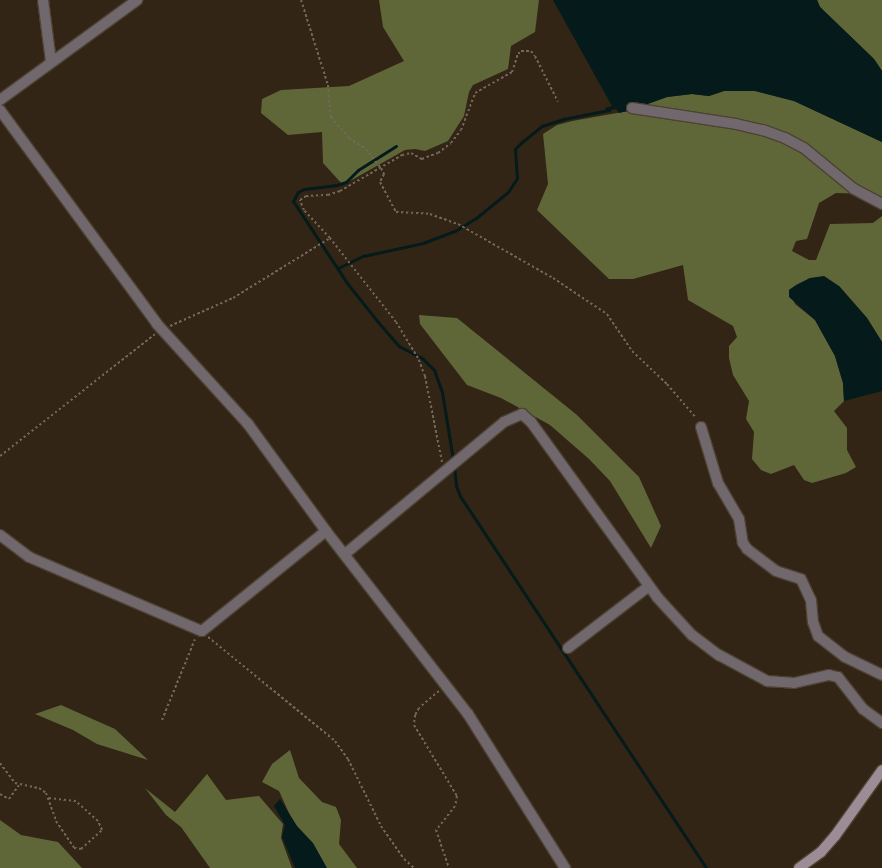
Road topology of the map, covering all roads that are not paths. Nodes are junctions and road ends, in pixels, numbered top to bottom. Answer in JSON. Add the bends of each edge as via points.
{"nodes":[{"id":1,"x":43,"y":0,"type":"edge"},
{"id":2,"x":137,"y":0,"type":"edge"},
{"id":3,"x":51,"y":62,"type":"junction"},
{"id":4,"x":0,"y":100,"type":"edge"},
{"id":5,"x":632,"y":108,"type":"dead end"},
{"id":6,"x":0,"y":110,"type":"edge"},
{"id":7,"x":882,"y":204,"type":"edge"},
{"id":8,"x":701,"y":427,"type":"road end"},
{"id":9,"x":326,"y":531,"type":"junction"},
{"id":10,"x":0,"y":535,"type":"edge"},
{"id":11,"x":345,"y":554,"type":"junction"},
{"id":12,"x":649,"y":586,"type":"junction"},
{"id":13,"x":568,"y":648,"type":"dead end"},
{"id":14,"x":882,"y":675,"type":"edge"},
{"id":15,"x":882,"y":723,"type":"edge"},
{"id":16,"x":882,"y":770,"type":"edge"},
{"id":17,"x":565,"y":868,"type":"edge"},
{"id":18,"x":800,"y":868,"type":"edge"}],
"edges":[{"from":1,"to":3,"type":"street"},
{"from":2,"to":3,"type":"street"},
{"from":3,"to":4,"type":"street"},
{"from":5,"to":7,"type":"street","via":[[763,130],[804,148],[841,179]]},
{"from":6,"to":9,"type":"street","via":[[161,330],[248,424]]},
{"from":8,"to":14,"type":"street","via":[[718,483],[739,519],[747,549],[776,571],[801,579],[811,600],[818,636],[845,658]]},
{"from":9,"to":10,"type":"street","via":[[201,631],[29,557]]},
{"from":9,"to":11,"type":"street"},
{"from":11,"to":12,"type":"street","via":[[504,422],[522,414]]},
{"from":11,"to":17,"type":"street","via":[[468,714]]},
{"from":12,"to":13,"type":"street"},
{"from":12,"to":15,"type":"street","via":[[692,635],[719,655],[755,676],[780,683],[834,675],[863,709]]},
{"from":16,"to":18,"type":"street","via":[[836,836]]}]}
